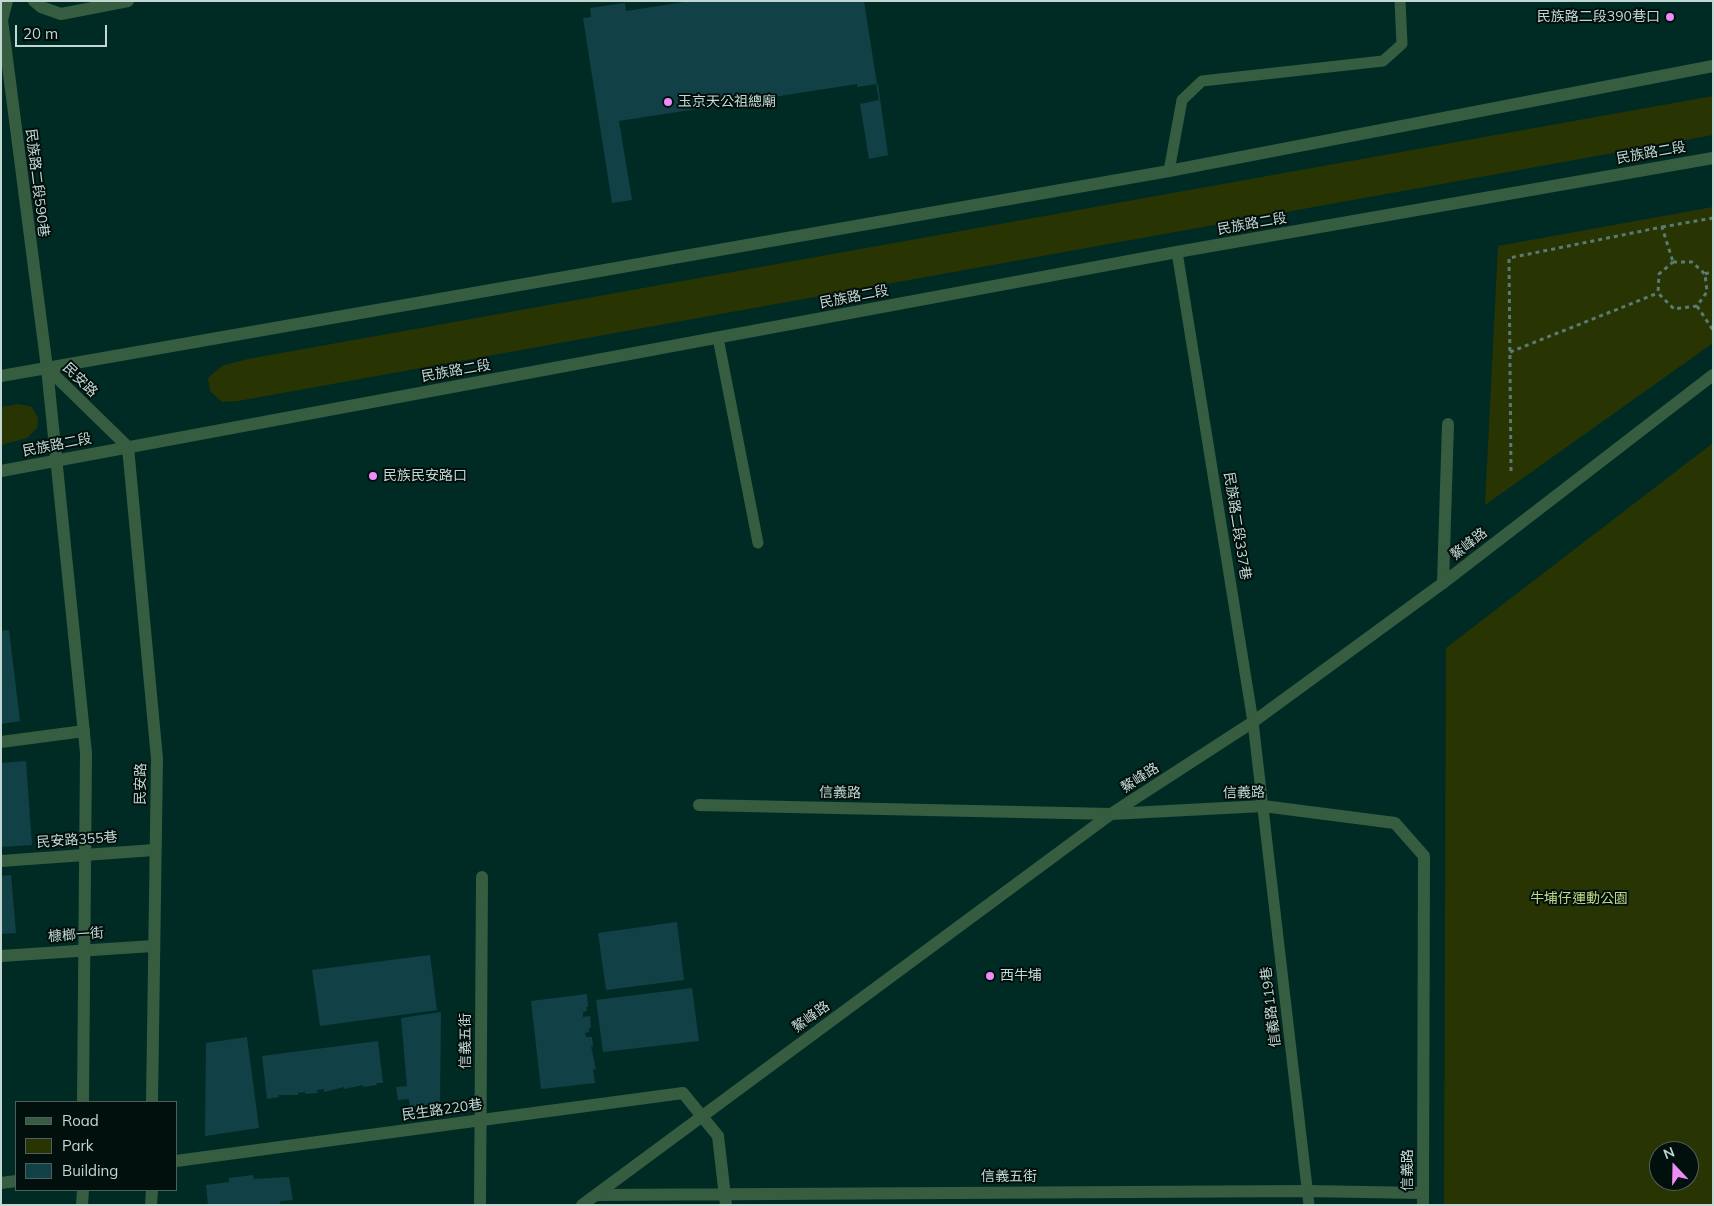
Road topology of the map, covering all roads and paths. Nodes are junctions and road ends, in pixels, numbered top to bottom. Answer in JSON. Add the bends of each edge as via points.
{"nodes":[{"id":1,"x":7,"y":1,"type":"edge"},
{"id":2,"x":34,"y":1,"type":"edge"},
{"id":3,"x":128,"y":1,"type":"edge"},
{"id":4,"x":1400,"y":1,"type":"edge"},
{"id":5,"x":4,"y":63,"type":"edge"},
{"id":6,"x":1713,"y":66,"type":"edge"},
{"id":7,"x":1713,"y":158,"type":"edge"},
{"id":8,"x":1169,"y":171,"type":"junction"},
{"id":9,"x":1713,"y":218,"type":"edge"},
{"id":10,"x":1662,"y":227,"type":"junction"},
{"id":11,"x":1178,"y":252,"type":"junction"},
{"id":12,"x":1673,"y":262,"type":"junction"},
{"id":13,"x":1713,"y":271,"type":"edge"},
{"id":14,"x":1705,"y":274,"type":"junction"},
{"id":15,"x":1658,"y":294,"type":"junction"},
{"id":16,"x":1697,"y":306,"type":"junction"},
{"id":17,"x":1713,"y":330,"type":"edge"},
{"id":18,"x":718,"y":338,"type":"junction"},
{"id":19,"x":1510,"y":352,"type":"junction"},
{"id":20,"x":47,"y":368,"type":"junction"},
{"id":21,"x":1713,"y":375,"type":"edge"},
{"id":22,"x":1,"y":376,"type":"edge"},
{"id":23,"x":1448,"y":424,"type":"dead end"},
{"id":24,"x":128,"y":447,"type":"junction"},
{"id":25,"x":58,"y":461,"type":"junction"},
{"id":26,"x":1,"y":471,"type":"edge"},
{"id":27,"x":1512,"y":471,"type":"dead end"},
{"id":28,"x":758,"y":543,"type":"dead end"},
{"id":29,"x":1443,"y":583,"type":"junction"},
{"id":30,"x":1253,"y":722,"type":"junction"},
{"id":31,"x":84,"y":731,"type":"junction"},
{"id":32,"x":1,"y":742,"type":"edge"},
{"id":33,"x":699,"y":805,"type":"dead end"},
{"id":34,"x":1263,"y":806,"type":"junction"},
{"id":35,"x":1111,"y":814,"type":"junction"},
{"id":36,"x":154,"y":850,"type":"junction"},
{"id":37,"x":84,"y":855,"type":"junction"},
{"id":38,"x":1,"y":861,"type":"edge"},
{"id":39,"x":482,"y":877,"type":"dead end"},
{"id":40,"x":153,"y":946,"type":"junction"},
{"id":41,"x":83,"y":950,"type":"junction"},
{"id":42,"x":1,"y":956,"type":"edge"},
{"id":43,"x":83,"y":1101,"type":"edge"},
{"id":44,"x":152,"y":1101,"type":"edge"},
{"id":45,"x":702,"y":1116,"type":"junction"},
{"id":46,"x":480,"y":1120,"type":"junction"},
{"id":47,"x":178,"y":1161,"type":"edge"},
{"id":48,"x":15,"y":1181,"type":"edge"},
{"id":49,"x":1,"y":1183,"type":"edge"},
{"id":50,"x":83,"y":1191,"type":"edge"},
{"id":51,"x":152,"y":1191,"type":"edge"},
{"id":52,"x":1307,"y":1191,"type":"junction"},
{"id":53,"x":596,"y":1195,"type":"junction"},
{"id":54,"x":725,"y":1199,"type":"edge"},
{"id":55,"x":1422,"y":1199,"type":"edge"},
{"id":56,"x":82,"y":1205,"type":"edge"},
{"id":57,"x":151,"y":1205,"type":"edge"},
{"id":58,"x":480,"y":1205,"type":"edge"},
{"id":59,"x":582,"y":1205,"type":"edge"},
{"id":60,"x":1309,"y":1205,"type":"edge"}],
"edges":[{"from":1,"to":5,"type":"street","name":"民族路二段590巷","via":[[2,20]]},
{"from":2,"to":3,"type":"street","via":[[61,14]]},
{"from":4,"to":8,"type":"lane","via":[[1402,44],[1384,61],[1202,81],[1182,100]]},
{"from":5,"to":20,"type":"street","name":"民族路二段590巷"},
{"from":6,"to":8,"type":"street"},
{"from":7,"to":11,"type":"street","name":"民族路二段"},
{"from":8,"to":20,"type":"street"},
{"from":9,"to":10,"type":"path"},
{"from":10,"to":12,"type":"path"},
{"from":10,"to":19,"type":"path","via":[[1509,258]]},
{"from":11,"to":18,"type":"street","name":"民族路二段"},
{"from":11,"to":30,"type":"lane","name":"民族路二段337巷"},
{"from":12,"to":14,"type":"path","via":[[1692,262]]},
{"from":12,"to":15,"type":"path","via":[[1659,274]]},
{"from":13,"to":14,"type":"path"},
{"from":14,"to":16,"type":"path","via":[[1707,292]]},
{"from":15,"to":16,"type":"path","via":[[1674,309]]},
{"from":15,"to":19,"type":"path"},
{"from":16,"to":17,"type":"path"},
{"from":18,"to":24,"type":"street","name":"民族路二段"},
{"from":18,"to":28,"type":"lane"},
{"from":19,"to":27,"type":"path"},
{"from":20,"to":22,"type":"street"},
{"from":20,"to":24,"type":"street","name":"民安路"},
{"from":20,"to":25,"type":"street","name":"民安路"},
{"from":21,"to":29,"type":"street","name":"鰲峰路"},
{"from":23,"to":29,"type":"street"},
{"from":24,"to":25,"type":"street","name":"民族路二段"},
{"from":24,"to":36,"type":"street","name":"民安路","via":[[157,759]]},
{"from":25,"to":26,"type":"street","name":"民族路二段"},
{"from":25,"to":31,"type":"street","name":"民安路"},
{"from":29,"to":30,"type":"street","name":"鰲峰路"},
{"from":30,"to":34,"type":"lane","name":"民族路二段337巷"},
{"from":30,"to":35,"type":"street","name":"鰲峰路"},
{"from":31,"to":32,"type":"street"},
{"from":31,"to":37,"type":"street","name":"民安路"},
{"from":33,"to":35,"type":"street","name":"信義路"},
{"from":34,"to":35,"type":"street","name":"信義路"},
{"from":34,"to":52,"type":"lane","name":"信義路119巷"},
{"from":34,"to":55,"type":"street","name":"信義路","via":[[1396,823],[1424,856]]},
{"from":35,"to":45,"type":"street","name":"鰲峰路"},
{"from":36,"to":37,"type":"street","name":"民安路355巷"},
{"from":36,"to":40,"type":"street","name":"民安路"},
{"from":37,"to":38,"type":"street","name":"民安路355巷"},
{"from":37,"to":41,"type":"street","name":"民安路"},
{"from":39,"to":46,"type":"street","name":"信義五街"},
{"from":40,"to":41,"type":"street","name":"槺榔一街"},
{"from":40,"to":44,"type":"street","name":"民安路"},
{"from":41,"to":42,"type":"street","name":"槺榔一街"},
{"from":41,"to":43,"type":"street","name":"民安路"},
{"from":45,"to":46,"type":"street","name":"民生路220巷","via":[[683,1093]]},
{"from":45,"to":53,"type":"street","name":"鰲峰路"},
{"from":45,"to":54,"type":"street","via":[[718,1136]]},
{"from":46,"to":47,"type":"street","name":"民生路220巷"},
{"from":46,"to":58,"type":"street","name":"信義五街"},
{"from":48,"to":49,"type":"street"},
{"from":50,"to":56,"type":"street"},
{"from":51,"to":57,"type":"street"},
{"from":52,"to":54,"type":"street","name":"信義五街"},
{"from":52,"to":55,"type":"street","name":"信義五街"},
{"from":52,"to":60,"type":"lane","name":"信義路119巷"},
{"from":53,"to":54,"type":"street","name":"信義五街"},
{"from":53,"to":59,"type":"street","name":"鰲峰路"}]}
